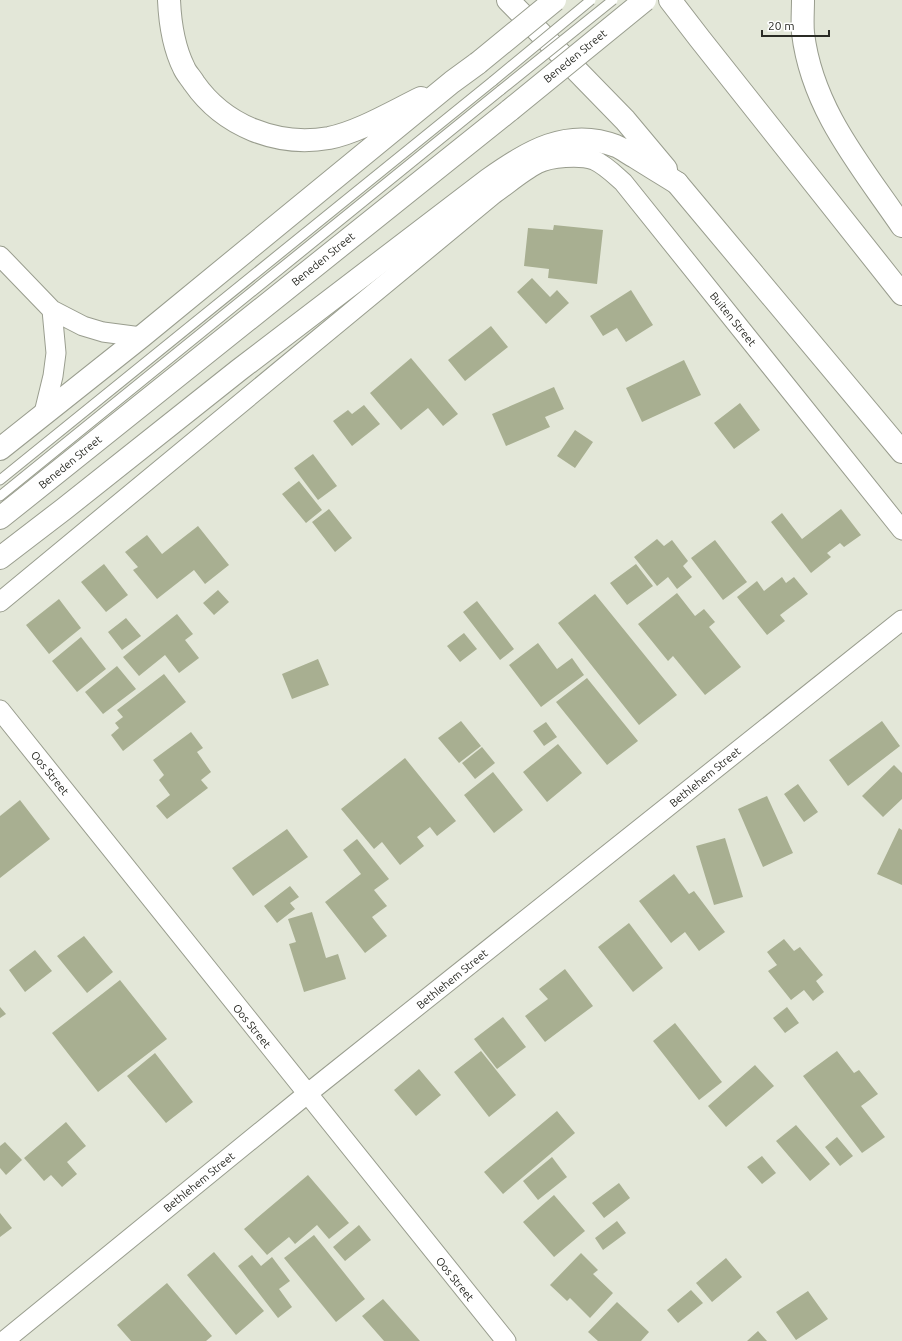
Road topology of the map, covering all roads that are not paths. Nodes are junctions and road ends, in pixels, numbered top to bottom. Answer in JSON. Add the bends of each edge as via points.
{"nodes":[{"id":1,"x":169,"y":0,"type":"edge"},
{"id":2,"x":508,"y":0,"type":"edge"},
{"id":3,"x":554,"y":0,"type":"edge"},
{"id":4,"x":591,"y":0,"type":"edge"},
{"id":5,"x":613,"y":0,"type":"edge"},
{"id":6,"x":645,"y":0,"type":"edge"},
{"id":7,"x":670,"y":0,"type":"edge"},
{"id":8,"x":803,"y":0,"type":"edge"},
{"id":9,"x":452,"y":82,"type":"junction"},
{"id":10,"x":677,"y":183,"type":"junction"},
{"id":11,"x":902,"y":226,"type":"edge"},
{"id":12,"x":0,"y":256,"type":"edge"},
{"id":13,"x":902,"y":294,"type":"edge"},
{"id":14,"x":52,"y":310,"type":"junction"},
{"id":15,"x":141,"y":337,"type":"junction"},
{"id":16,"x":44,"y":413,"type":"junction"},
{"id":17,"x":0,"y":449,"type":"edge"},
{"id":18,"x":902,"y":452,"type":"edge"},
{"id":19,"x":0,"y":480,"type":"edge"},
{"id":20,"x":0,"y":496,"type":"edge"},
{"id":21,"x":0,"y":518,"type":"edge"},
{"id":22,"x":902,"y":530,"type":"edge"},
{"id":23,"x":0,"y":558,"type":"edge"},
{"id":24,"x":0,"y":602,"type":"edge"},
{"id":25,"x":902,"y":620,"type":"edge"},
{"id":26,"x":0,"y":710,"type":"edge"},
{"id":27,"x":306,"y":1094,"type":"junction"},
{"id":28,"x":4,"y":1341,"type":"edge"},
{"id":29,"x":506,"y":1341,"type":"edge"}],
"edges":[{"from":1,"to":9,"type":"main road","via":[[175,44],[184,68],[202,94],[229,118],[246,128],[274,137],[304,140],[330,138],[356,129]]},
{"from":2,"to":10,"type":"main road","via":[[624,120]]},
{"from":3,"to":9,"type":"main road","bridge":true},
{"from":4,"to":19,"type":"lane","bridge":true},
{"from":5,"to":20,"type":"lane","bridge":true},
{"from":6,"to":21,"type":"main road","name":"Beneden Street","bridge":true},
{"from":7,"to":13,"type":"main road"},
{"from":8,"to":11,"type":"main road","via":[[803,33],[821,100],[841,138]]},
{"from":9,"to":15,"type":"main road"},
{"from":10,"to":18,"type":"main road"},
{"from":10,"to":23,"type":"main road","via":[[617,146],[598,141],[556,142],[518,160],[489,179],[276,342]]},
{"from":12,"to":14,"type":"street"},
{"from":14,"to":15,"type":"street","via":[[83,326],[103,332]]},
{"from":14,"to":16,"type":"street","via":[[56,353]]},
{"from":15,"to":16,"type":"main road"},
{"from":16,"to":17,"type":"main road"},
{"from":22,"to":24,"type":"street","name":"Buiten Street","via":[[623,182],[606,167],[593,160],[560,158],[537,164],[494,194]]},
{"from":25,"to":27,"type":"street","name":"Bethlehem Street"},
{"from":26,"to":27,"type":"street","name":"Oos Street"},
{"from":27,"to":28,"type":"street","name":"Bethlehem Street"},
{"from":27,"to":29,"type":"street","name":"Oos Street"}]}
